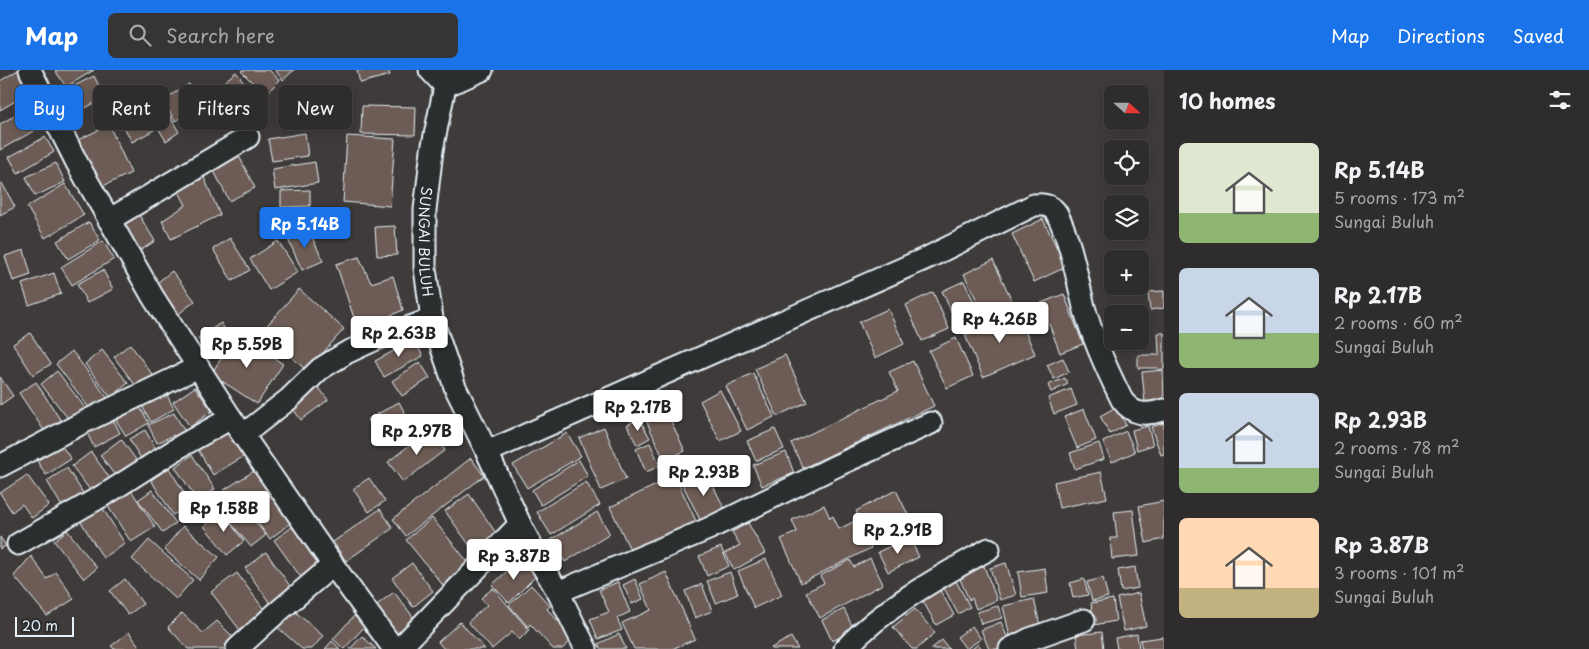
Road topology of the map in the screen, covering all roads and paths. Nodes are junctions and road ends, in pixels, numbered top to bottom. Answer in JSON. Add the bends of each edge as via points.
{"nodes":[{"id":1,"x":30,"y":70,"type":"edge"},
{"id":2,"x":430,"y":70,"type":"edge"},
{"id":3,"x":482,"y":70,"type":"edge"},
{"id":4,"x":448,"y":78,"type":"edge"},
{"id":5,"x":248,"y":137,"type":"dead end"},
{"id":6,"x":109,"y":220,"type":"junction"},
{"id":7,"x":432,"y":319,"type":"junction"},
{"id":8,"x":198,"y":367,"type":"junction"},
{"id":9,"x":1164,"y":410,"type":"edge"},
{"id":10,"x":931,"y":422,"type":"dead end"},
{"id":11,"x":238,"y":426,"type":"junction"},
{"id":12,"x":488,"y":452,"type":"junction"},
{"id":13,"x":0,"y":466,"type":"edge"},
{"id":14,"x":520,"y":524,"type":"junction"},
{"id":15,"x":18,"y":544,"type":"dead end"},
{"id":16,"x":988,"y":549,"type":"dead end"},
{"id":17,"x":333,"y":565,"type":"junction"},
{"id":18,"x":558,"y":592,"type":"junction"},
{"id":19,"x":1084,"y":620,"type":"dead end"},
{"id":20,"x":237,"y":649,"type":"edge"},
{"id":21,"x":394,"y":649,"type":"edge"},
{"id":22,"x":399,"y":649,"type":"edge"},
{"id":23,"x":586,"y":649,"type":"edge"},
{"id":24,"x":845,"y":649,"type":"edge"},
{"id":25,"x":1010,"y":649,"type":"edge"}],
"edges":[{"from":1,"to":6,"type":"street"},
{"from":2,"to":4,"type":"street"},
{"from":3,"to":4,"type":"street"},
{"from":4,"to":7,"type":"street","name":"SUNGAI BULUH","via":[[432,150],[425,210],[425,268]]},
{"from":5,"to":6,"type":"street"},
{"from":6,"to":8,"type":"street"},
{"from":7,"to":11,"type":"street","via":[[346,354],[320,369],[289,399]]},
{"from":7,"to":12,"type":"street","name":"SUNGAI BULUH","via":[[455,387]]},
{"from":8,"to":11,"type":"street"},
{"from":8,"to":13,"type":"street"},
{"from":9,"to":12,"type":"street","via":[[1138,413],[1122,400],[1101,356],[1057,214],[1044,204],[1034,205],[929,257]]},
{"from":10,"to":18,"type":"street","via":[[708,529]]},
{"from":11,"to":15,"type":"street","via":[[181,446]]},
{"from":11,"to":17,"type":"street"},
{"from":12,"to":14,"type":"street","name":"SUNGAI BULUH"},
{"from":14,"to":18,"type":"street","name":"SUNGAI BULUH"},
{"from":14,"to":22,"type":"street"},
{"from":16,"to":24,"type":"street","via":[[897,605]]},
{"from":17,"to":20,"type":"street"},
{"from":17,"to":21,"type":"street"},
{"from":18,"to":23,"type":"street","name":"SUNGAI BULUH"},
{"from":19,"to":25,"type":"street"}]}
